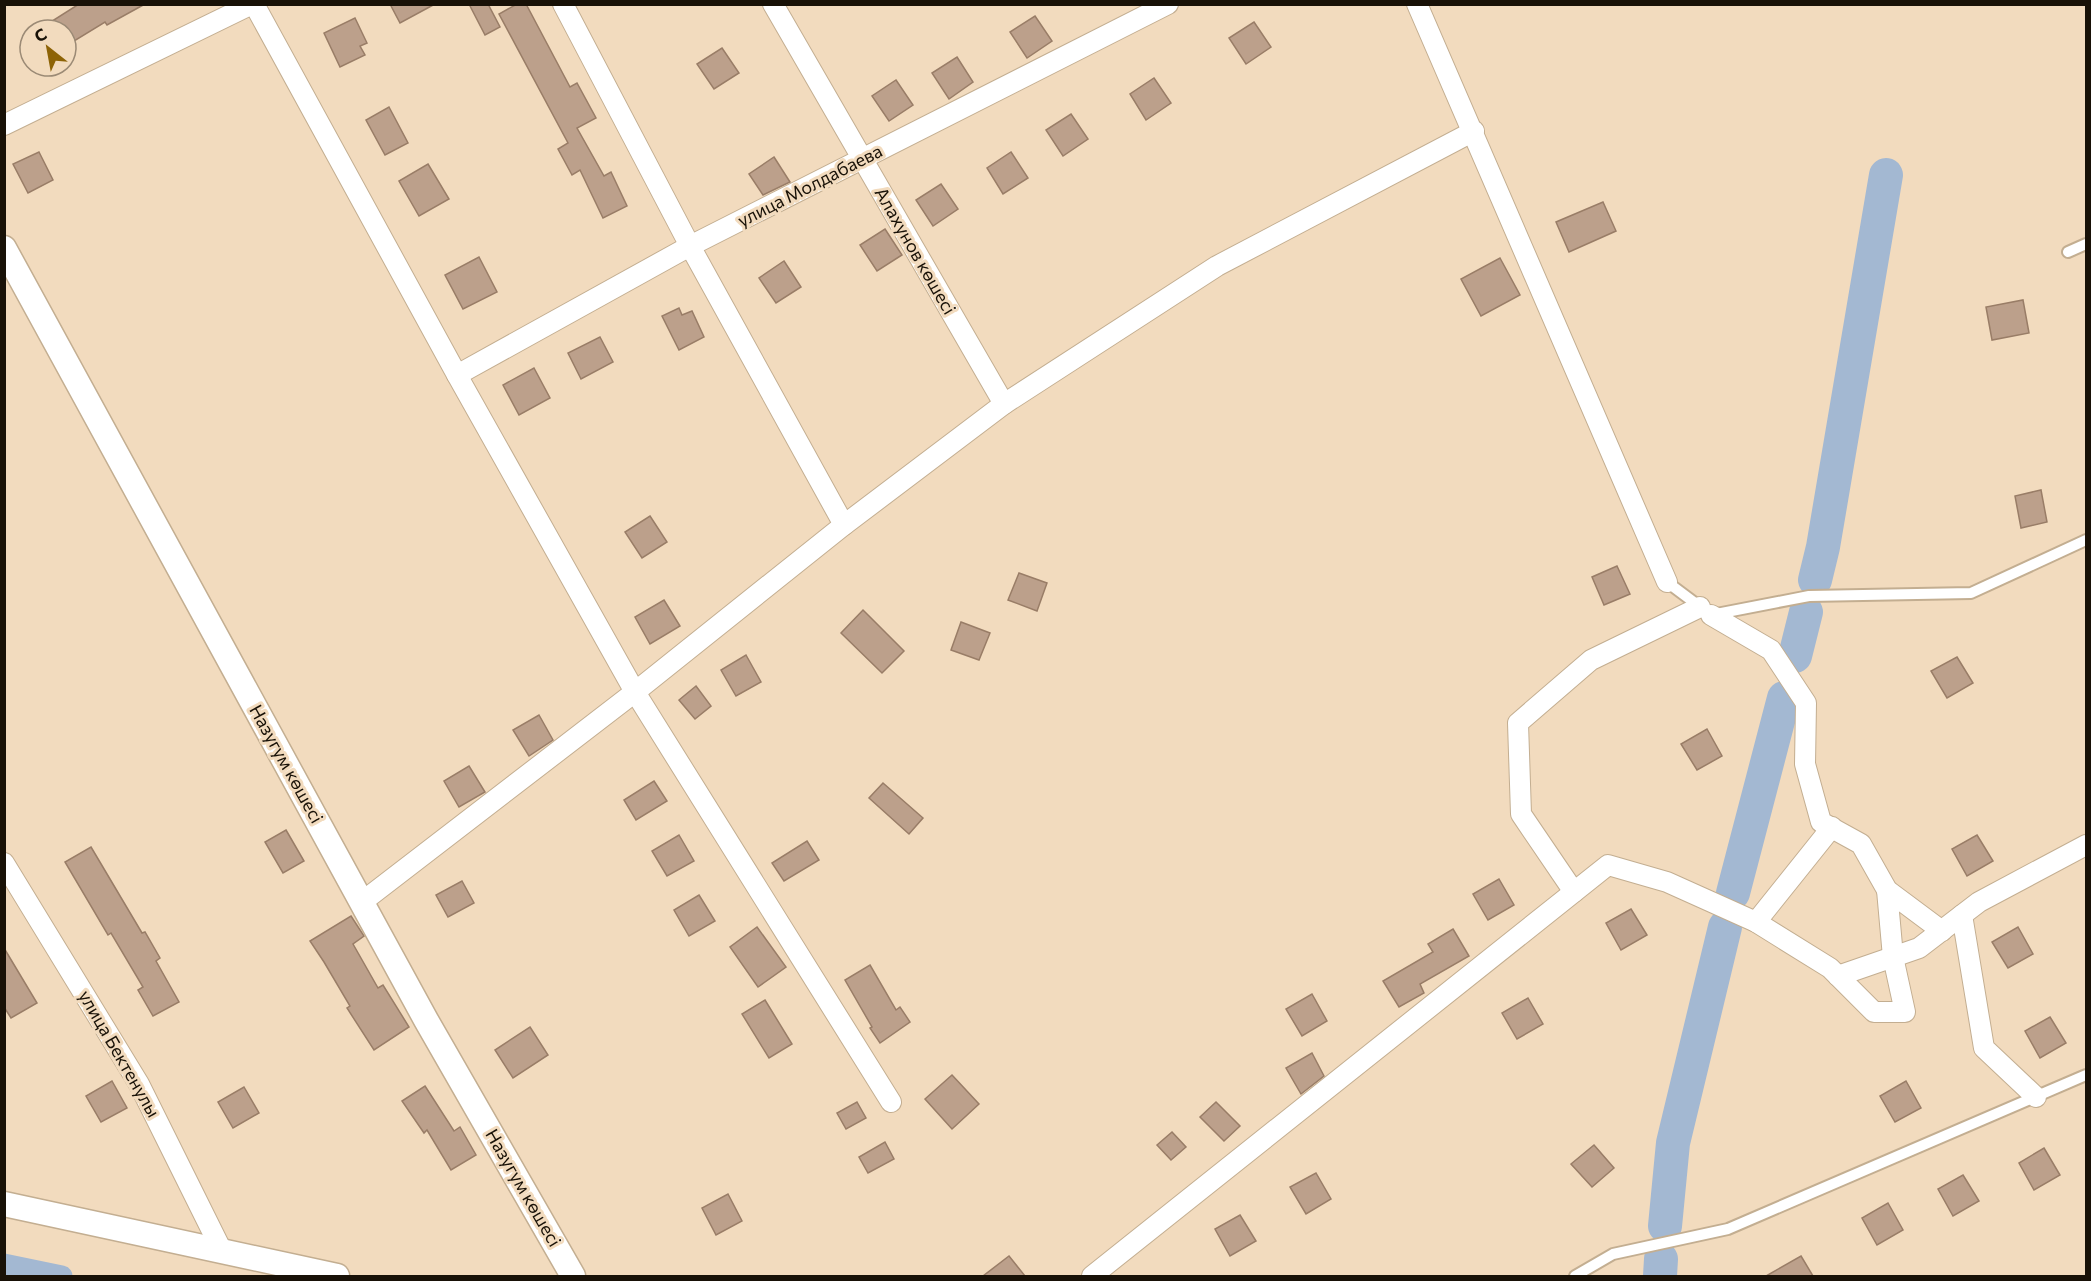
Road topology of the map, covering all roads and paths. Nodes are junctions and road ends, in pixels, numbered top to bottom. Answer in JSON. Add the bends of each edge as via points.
{"nodes":[{"id":1,"x":253,"y":4,"type":"edge"},
{"id":2,"x":563,"y":4,"type":"edge"},
{"id":3,"x":773,"y":4,"type":"edge"},
{"id":4,"x":1168,"y":4,"type":"edge"},
{"id":5,"x":1417,"y":4,"type":"edge"},
{"id":6,"x":4,"y":125,"type":"edge"},
{"id":7,"x":1474,"y":131,"type":"junction"},
{"id":8,"x":862,"y":160,"type":"junction"},
{"id":9,"x":2086,"y":244,"type":"edge"},
{"id":10,"x":690,"y":246,"type":"junction"},
{"id":11,"x":4,"y":248,"type":"edge"},
{"id":12,"x":2068,"y":252,"type":"dead end"},
{"id":13,"x":457,"y":375,"type":"junction"},
{"id":14,"x":1004,"y":404,"type":"junction"},
{"id":15,"x":844,"y":525,"type":"junction"},
{"id":16,"x":2086,"y":540,"type":"edge"},
{"id":17,"x":1667,"y":582,"type":"joint"},
{"id":18,"x":1706,"y":611,"type":"junction"},
{"id":19,"x":635,"y":692,"type":"junction"},
{"id":20,"x":1832,"y":827,"type":"junction"},
{"id":21,"x":2086,"y":845,"type":"edge"},
{"id":22,"x":4,"y":863,"type":"edge"},
{"id":23,"x":1887,"y":890,"type":"junction"},
{"id":24,"x":1574,"y":892,"type":"junction"},
{"id":25,"x":362,"y":902,"type":"junction"},
{"id":26,"x":1962,"y":915,"type":"junction"},
{"id":27,"x":1756,"y":922,"type":"junction"},
{"id":28,"x":1942,"y":930,"type":"junction"},
{"id":29,"x":1893,"y":957,"type":"junction"},
{"id":30,"x":1838,"y":976,"type":"junction"},
{"id":31,"x":2086,"y":1075,"type":"edge"},
{"id":32,"x":2036,"y":1096,"type":"junction"},
{"id":33,"x":891,"y":1102,"type":"dead end"},
{"id":34,"x":4,"y":1204,"type":"edge"},
{"id":35,"x":222,"y":1251,"type":"junction"},
{"id":36,"x":337,"y":1276,"type":"edge"},
{"id":37,"x":573,"y":1276,"type":"edge"},
{"id":38,"x":1092,"y":1276,"type":"edge"},
{"id":39,"x":1575,"y":1276,"type":"edge"}],
"edges":[{"from":1,"to":6,"type":"street"},
{"from":1,"to":13,"type":"street"},
{"from":2,"to":10,"type":"street"},
{"from":3,"to":8,"type":"street","name":"Алахунов көшесі"},
{"from":4,"to":8,"type":"street","name":"улица Молдабаева"},
{"from":5,"to":7,"type":"street"},
{"from":7,"to":14,"type":"street","via":[[1217,266]]},
{"from":7,"to":17,"type":"street"},
{"from":8,"to":10,"type":"street","name":"улица Молдабаева"},
{"from":8,"to":14,"type":"street","name":"Алахунов көшесі"},
{"from":9,"to":12,"type":"lane"},
{"from":10,"to":13,"type":"street","name":"улица Молдабаева"},
{"from":10,"to":15,"type":"street"},
{"from":11,"to":25,"type":"street","name":"Назугум көшесі"},
{"from":13,"to":19,"type":"street"},
{"from":14,"to":15,"type":"street"},
{"from":15,"to":19,"type":"street"},
{"from":16,"to":18,"type":"lane","via":[[1971,593],[1809,596]]},
{"from":17,"to":18,"type":"lane"},
{"from":18,"to":20,"type":"street","via":[[1771,650],[1806,703],[1805,764],[1821,822]]},
{"from":18,"to":24,"type":"street","via":[[1591,660],[1518,723],[1521,814]]},
{"from":19,"to":25,"type":"street"},
{"from":19,"to":33,"type":"street"},
{"from":20,"to":23,"type":"street","via":[[1861,844]]},
{"from":20,"to":27,"type":"street"},
{"from":21,"to":26,"type":"street"},
{"from":22,"to":35,"type":"street","name":"улица Бектенулы","via":[[140,1084]]},
{"from":23,"to":28,"type":"street"},
{"from":23,"to":29,"type":"street"},
{"from":24,"to":27,"type":"street","via":[[1608,865],[1667,882]]},
{"from":24,"to":38,"type":"street"},
{"from":25,"to":37,"type":"street","name":"Назугум көшесі"},
{"from":26,"to":28,"type":"street"},
{"from":26,"to":32,"type":"street","via":[[1984,1048]]},
{"from":27,"to":30,"type":"street"},
{"from":28,"to":29,"type":"street","via":[[1919,948]]},
{"from":29,"to":30,"type":"street"},
{"from":29,"to":30,"type":"street","via":[[1905,1012],[1874,1012]]},
{"from":31,"to":32,"type":"lane"},
{"from":32,"to":39,"type":"lane","via":[[1728,1229],[1613,1254]]},
{"from":34,"to":35,"type":"street"},
{"from":35,"to":36,"type":"street"}]}
